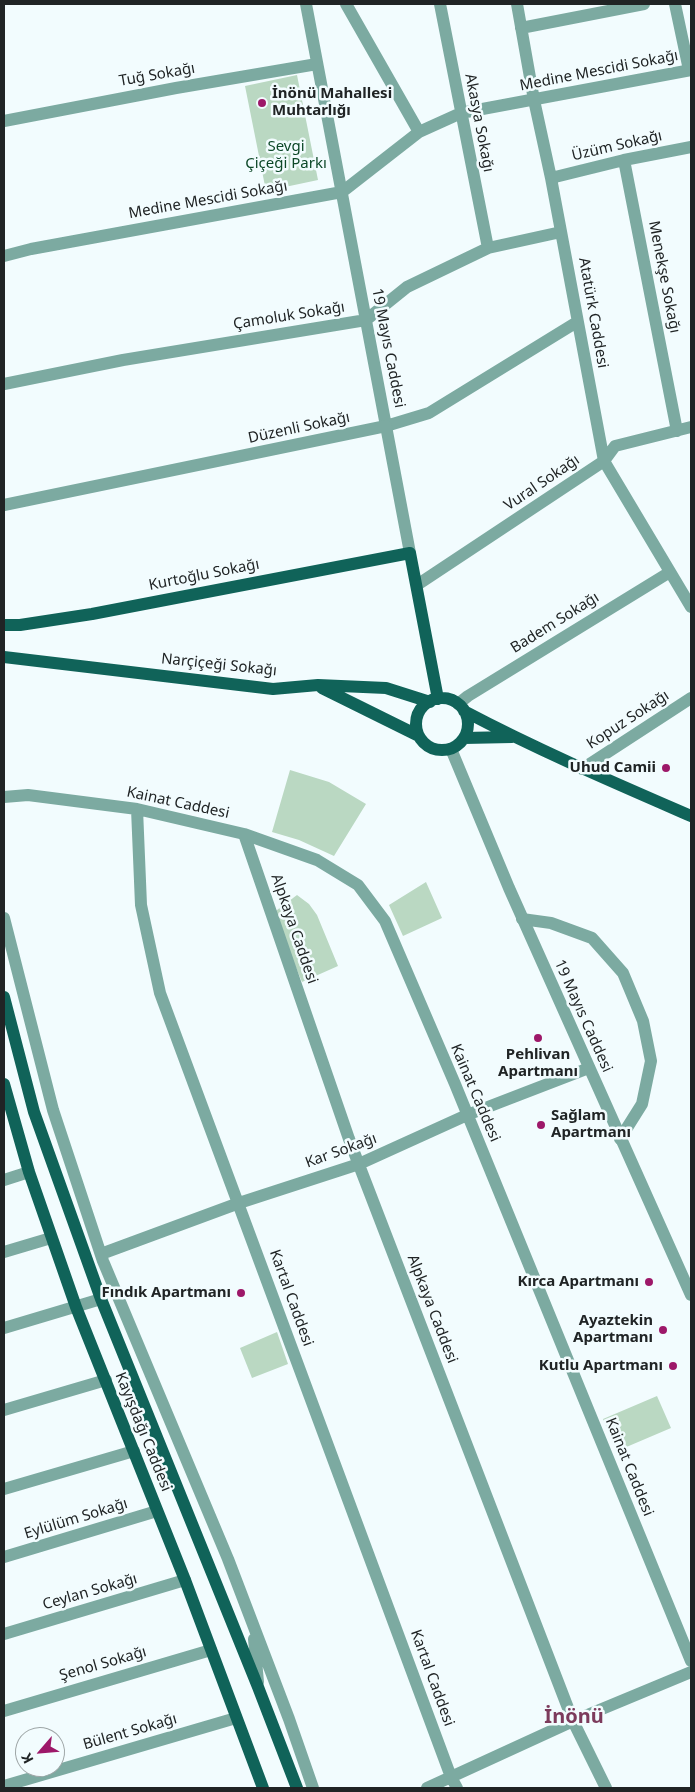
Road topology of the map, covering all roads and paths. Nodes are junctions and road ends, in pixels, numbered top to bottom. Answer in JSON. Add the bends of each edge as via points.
{"nodes":[{"id":1,"x":306,"y":4,"type":"edge"},
{"id":2,"x":346,"y":4,"type":"edge"},
{"id":3,"x":440,"y":4,"type":"edge"},
{"id":4,"x":517,"y":4,"type":"edge"},
{"id":5,"x":644,"y":4,"type":"edge"},
{"id":6,"x":675,"y":4,"type":"edge"},
{"id":7,"x":521,"y":28,"type":"junction"},
{"id":8,"x":317,"y":64,"type":"junction"},
{"id":9,"x":690,"y":70,"type":"edge"},
{"id":10,"x":534,"y":100,"type":"junction"},
{"id":11,"x":461,"y":114,"type":"junction"},
{"id":12,"x":4,"y":121,"type":"edge"},
{"id":13,"x":419,"y":132,"type":"junction"},
{"id":14,"x":691,"y":147,"type":"edge"},
{"id":15,"x":624,"y":160,"type":"junction"},
{"id":16,"x":551,"y":178,"type":"junction"},
{"id":17,"x":342,"y":192,"type":"junction"},
{"id":18,"x":561,"y":232,"type":"junction"},
{"id":19,"x":488,"y":248,"type":"junction"},
{"id":20,"x":4,"y":256,"type":"edge"},
{"id":21,"x":366,"y":320,"type":"junction"},
{"id":22,"x":577,"y":322,"type":"junction"},
{"id":23,"x":4,"y":384,"type":"edge"},
{"id":24,"x":386,"y":426,"type":"junction"},
{"id":25,"x":691,"y":427,"type":"edge"},
{"id":26,"x":677,"y":430,"type":"junction"},
{"id":27,"x":604,"y":461,"type":"junction"},
{"id":28,"x":4,"y":505,"type":"edge"},
{"id":29,"x":410,"y":553,"type":"junction"},
{"id":30,"x":670,"y":572,"type":"junction"},
{"id":31,"x":417,"y":586,"type":"junction"},
{"id":32,"x":691,"y":607,"type":"edge"},
{"id":33,"x":4,"y":625,"type":"edge"},
{"id":34,"x":4,"y":657,"type":"edge"},
{"id":35,"x":318,"y":685,"type":"junction"},
{"id":36,"x":691,"y":698,"type":"edge"},
{"id":37,"x":434,"y":700,"type":"junction"},
{"id":38,"x":461,"y":707,"type":"junction"},
{"id":39,"x":419,"y":736,"type":"junction"},
{"id":40,"x":515,"y":737,"type":"junction"},
{"id":41,"x":464,"y":738,"type":"junction"},
{"id":42,"x":451,"y":749,"type":"junction"},
{"id":43,"x":582,"y":769,"type":"junction"},
{"id":44,"x":4,"y":797,"type":"edge"},
{"id":45,"x":138,"y":809,"type":"junction"},
{"id":46,"x":691,"y":816,"type":"edge"},
{"id":47,"x":244,"y":834,"type":"junction"},
{"id":48,"x":4,"y":918,"type":"edge"},
{"id":49,"x":522,"y":919,"type":"junction"},
{"id":50,"x":4,"y":997,"type":"edge"},
{"id":51,"x":588,"y":1068,"type":"junction"},
{"id":52,"x":4,"y":1084,"type":"edge"},
{"id":53,"x":6,"y":1104,"type":"edge"},
{"id":54,"x":467,"y":1115,"type":"junction"},
{"id":55,"x":620,"y":1139,"type":"junction"},
{"id":56,"x":359,"y":1164,"type":"junction"},
{"id":57,"x":29,"y":1172,"type":"junction"},
{"id":58,"x":4,"y":1180,"type":"edge"},
{"id":59,"x":239,"y":1203,"type":"junction"},
{"id":60,"x":51,"y":1238,"type":"junction"},
{"id":61,"x":4,"y":1252,"type":"edge"},
{"id":62,"x":101,"y":1254,"type":"junction"},
{"id":63,"x":691,"y":1295,"type":"edge"},
{"id":64,"x":101,"y":1299,"type":"junction"},
{"id":65,"x":76,"y":1306,"type":"junction"},
{"id":66,"x":4,"y":1328,"type":"edge"},
{"id":67,"x":106,"y":1380,"type":"junction"},
{"id":68,"x":4,"y":1410,"type":"edge"},
{"id":69,"x":134,"y":1451,"type":"junction"},
{"id":70,"x":4,"y":1489,"type":"edge"},
{"id":71,"x":157,"y":1511,"type":"junction"},
{"id":72,"x":4,"y":1557,"type":"edge"},
{"id":73,"x":185,"y":1580,"type":"junction"},
{"id":74,"x":252,"y":1622,"type":"junction"},
{"id":75,"x":4,"y":1634,"type":"edge"},
{"id":76,"x":211,"y":1650,"type":"junction"},
{"id":77,"x":691,"y":1661,"type":"edge"},
{"id":78,"x":691,"y":1672,"type":"edge"},
{"id":79,"x":258,"y":1687,"type":"junction"},
{"id":80,"x":4,"y":1711,"type":"edge"},
{"id":81,"x":236,"y":1718,"type":"junction"},
{"id":82,"x":573,"y":1721,"type":"junction"},
{"id":83,"x":454,"y":1783,"type":"edge"},
{"id":84,"x":4,"y":1786,"type":"edge"},
{"id":85,"x":263,"y":1788,"type":"edge"},
{"id":86,"x":297,"y":1788,"type":"edge"},
{"id":87,"x":313,"y":1788,"type":"edge"},
{"id":88,"x":427,"y":1788,"type":"edge"},
{"id":89,"x":606,"y":1788,"type":"edge"}],
"edges":[{"from":1,"to":8,"type":"street","name":"19 Mayıs Caddesi"},
{"from":2,"to":13,"type":"street"},
{"from":3,"to":11,"type":"street","name":"Akasya Sokağı"},
{"from":4,"to":7,"type":"street","name":"Atatürk Caddesi"},
{"from":5,"to":7,"type":"street"},
{"from":6,"to":9,"type":"street"},
{"from":7,"to":10,"type":"street","name":"Atatürk Caddesi"},
{"from":8,"to":12,"type":"street","name":"Tuğ Sokağı"},
{"from":8,"to":17,"type":"street","name":"19 Mayıs Caddesi"},
{"from":9,"to":10,"type":"street","name":"Medine Mescidi Sokağı"},
{"from":10,"to":11,"type":"street","name":"Medine Mescidi Sokağı"},
{"from":10,"to":16,"type":"street","name":"Atatürk Caddesi"},
{"from":11,"to":13,"type":"street","name":"Medine Mescidi Sokağı"},
{"from":11,"to":19,"type":"street","name":"Akasya Sokağı"},
{"from":13,"to":17,"type":"street","name":"Medine Mescidi Sokağı"},
{"from":14,"to":15,"type":"street","name":"Üzüm Sokağı"},
{"from":15,"to":16,"type":"street","name":"Üzüm Sokağı"},
{"from":15,"to":26,"type":"street","name":"Menekşe Sokağı"},
{"from":16,"to":18,"type":"street","name":"Atatürk Caddesi"},
{"from":17,"to":20,"type":"street","name":"Medine Mescidi Sokağı"},
{"from":17,"to":21,"type":"street","name":"19 Mayıs Caddesi"},
{"from":18,"to":19,"type":"street","name":"Çamoluk Sokağı"},
{"from":18,"to":22,"type":"street","name":"Atatürk Caddesi"},
{"from":19,"to":21,"type":"street","name":"Çamoluk Sokağı","via":[[407,287]]},
{"from":21,"to":23,"type":"street","name":"Çamoluk Sokağı","via":[[123,360]]},
{"from":21,"to":24,"type":"street","name":"19 Mayıs Caddesi"},
{"from":22,"to":24,"type":"street","name":"Düzenli Sokağı","via":[[429,413]]},
{"from":22,"to":27,"type":"street","name":"Atatürk Caddesi"},
{"from":24,"to":28,"type":"street","name":"Düzenli Sokağı"},
{"from":24,"to":29,"type":"street","name":"19 Mayıs Caddesi"},
{"from":25,"to":26,"type":"street","name":"Vural Sokağı"},
{"from":26,"to":27,"type":"street","name":"Vural Sokağı","via":[[615,446]]},
{"from":27,"to":30,"type":"street","name":"Atatürk Caddesi"},
{"from":27,"to":31,"type":"street","name":"Vural Sokağı"},
{"from":29,"to":31,"type":"main road","name":"19 Mayıs Caddesi"},
{"from":29,"to":33,"type":"main road","name":"Kurtoğlu Sokağı","via":[[92,614]]},
{"from":30,"to":32,"type":"street","name":"Atatürk Caddesi"},
{"from":30,"to":38,"type":"street","name":"Badem Sokağı","via":[[468,696]]},
{"from":31,"to":37,"type":"main road","name":"19 Mayıs Caddesi"},
{"from":34,"to":35,"type":"main road","name":"Narçiçeği Sokağı","via":[[273,689]]},
{"from":35,"to":37,"type":"main road","name":"Narçiçeği Sokağı","via":[[386,688]]},
{"from":35,"to":39,"type":"main road"},
{"from":36,"to":43,"type":"street","name":"Kopuz Sokağı"},
{"from":37,"to":38,"type":"main road","via":[[452,700]]},
{"from":37,"to":39,"type":"main road","via":[[424,706],[417,721]]},
{"from":38,"to":40,"type":"main road"},
{"from":38,"to":41,"type":"main road","via":[[468,724]]},
{"from":39,"to":42,"type":"main road","via":[[436,750]]},
{"from":40,"to":41,"type":"main road"},
{"from":40,"to":43,"type":"main road"},
{"from":41,"to":42,"type":"main road"},
{"from":42,"to":49,"type":"street","name":"19 Mayıs Caddesi"},
{"from":43,"to":46,"type":"main road"},
{"from":44,"to":45,"type":"street","name":"Kainat Caddesi","via":[[28,795]]},
{"from":45,"to":47,"type":"street","name":"Kainat Caddesi"},
{"from":45,"to":59,"type":"street","name":"Kartal Caddesi","via":[[141,905],[160,993]]},
{"from":47,"to":54,"type":"street","name":"Kainat Caddesi","via":[[317,860],[358,885],[385,922]]},
{"from":47,"to":56,"type":"street","name":"Alpkaya Caddesi"},
{"from":48,"to":62,"type":"street","via":[[53,1110]]},
{"from":49,"to":51,"type":"street","name":"19 Mayıs Caddesi"},
{"from":49,"to":55,"type":"street","via":[[550,923],[592,938],[623,973],[643,1021],[651,1061],[642,1104]]},
{"from":50,"to":64,"type":"main road","name":"Kayışdağı Caddesi","via":[[34,1112]]},
{"from":51,"to":54,"type":"street","name":"Kar Sokağı"},
{"from":51,"to":55,"type":"street","name":"19 Mayıs Caddesi"},
{"from":52,"to":53,"type":"main road","name":"Kayışdağı Caddesi"},
{"from":53,"to":57,"type":"main road","name":"Kayışdağı Caddesi"},
{"from":54,"to":56,"type":"street","name":"Kar Sokağı"},
{"from":54,"to":77,"type":"street","name":"Kainat Caddesi"},
{"from":55,"to":63,"type":"street","name":"19 Mayıs Caddesi"},
{"from":56,"to":59,"type":"street","name":"Kar Sokağı"},
{"from":56,"to":82,"type":"street","name":"Alpkaya Caddesi"},
{"from":57,"to":58,"type":"street"},
{"from":57,"to":60,"type":"main road","name":"Kayışdağı Caddesi"},
{"from":59,"to":62,"type":"street","name":"Kar Sokağı"},
{"from":59,"to":83,"type":"street","name":"Kartal Caddesi"},
{"from":60,"to":61,"type":"street"},
{"from":60,"to":65,"type":"main road","name":"Kayışdağı Caddesi"},
{"from":62,"to":74,"type":"street"},
{"from":64,"to":65,"type":"street"},
{"from":64,"to":79,"type":"main road","name":"Kayışdağı Caddesi"},
{"from":65,"to":66,"type":"street"},
{"from":65,"to":67,"type":"main road","name":"Kayışdağı Caddesi"},
{"from":67,"to":68,"type":"street"},
{"from":67,"to":69,"type":"main road","name":"Kayışdağı Caddesi"},
{"from":69,"to":70,"type":"street"},
{"from":69,"to":71,"type":"main road","name":"Kayışdağı Caddesi"},
{"from":71,"to":72,"type":"street","name":"Eylülüm Sokağı"},
{"from":71,"to":73,"type":"main road","name":"Kayışdağı Caddesi"},
{"from":73,"to":75,"type":"street","name":"Ceylan Sokağı"},
{"from":73,"to":76,"type":"main road","name":"Kayışdağı Caddesi"},
{"from":74,"to":79,"type":"street","name":"Kayışdağı Caddesi"},
{"from":74,"to":87,"type":"street"},
{"from":76,"to":80,"type":"street","name":"Şenol Sokağı"},
{"from":76,"to":81,"type":"main road","name":"Kayışdağı Caddesi"},
{"from":78,"to":82,"type":"street"},
{"from":79,"to":86,"type":"main road","name":"Kayışdağı Caddesi"},
{"from":81,"to":84,"type":"street","name":"Bülent Sokağı"},
{"from":81,"to":85,"type":"main road","name":"Kayışdağı Caddesi"},
{"from":82,"to":83,"type":"street"},
{"from":82,"to":89,"type":"street","name":"Alpkaya Caddesi"},
{"from":83,"to":88,"type":"street"}]}
